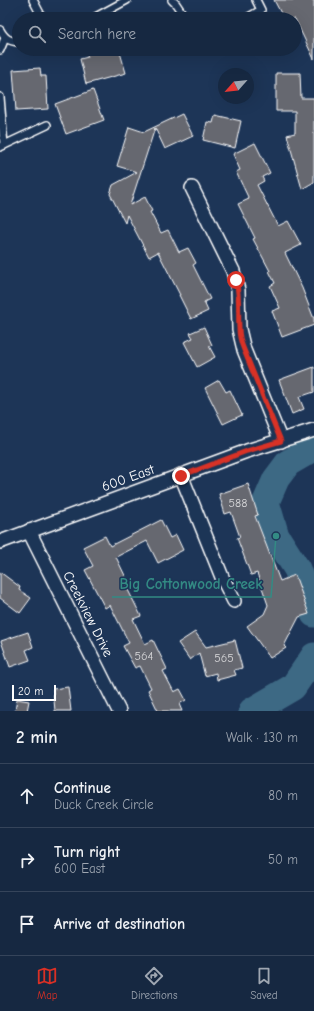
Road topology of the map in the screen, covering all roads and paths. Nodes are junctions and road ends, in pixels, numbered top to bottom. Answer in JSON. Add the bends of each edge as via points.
{"nodes":[{"id":1,"x":33,"y":0,"type":"edge"},
{"id":2,"x":128,"y":0,"type":"edge"},
{"id":3,"x":172,"y":0,"type":"edge"},
{"id":4,"x":256,"y":0,"type":"edge"},
{"id":5,"x":39,"y":12,"type":"edge"},
{"id":6,"x":105,"y":12,"type":"edge"},
{"id":7,"x":181,"y":12,"type":"edge"},
{"id":8,"x":257,"y":12,"type":"edge"},
{"id":9,"x":0,"y":30,"type":"edge"},
{"id":10,"x":5,"y":38,"type":"junction"},
{"id":11,"x":12,"y":40,"type":"edge"},
{"id":12,"x":0,"y":50,"type":"edge"},
{"id":13,"x":0,"y":97,"type":"edge"},
{"id":14,"x":47,"y":125,"type":"dead end"},
{"id":15,"x":2,"y":146,"type":"edge"},
{"id":16,"x":192,"y":188,"type":"dead end"},
{"id":17,"x":314,"y":430,"type":"edge"},
{"id":18,"x":281,"y":441,"type":"junction"},
{"id":19,"x":181,"y":476,"type":"junction"},
{"id":20,"x":29,"y":531,"type":"junction"},
{"id":21,"x":0,"y":542,"type":"edge"},
{"id":22,"x":234,"y":601,"type":"dead end"},
{"id":23,"x":119,"y":711,"type":"edge"}],
"edges":[{"from":1,"to":5,"type":"lane"},
{"from":2,"to":6,"type":"lane"},
{"from":3,"to":7,"type":"lane"},
{"from":4,"to":8,"type":"lane","via":[[261,10]]},
{"from":9,"to":10,"type":"lane"},
{"from":10,"to":11,"type":"lane"},
{"from":10,"to":12,"type":"lane"},
{"from":13,"to":15,"type":"lane"},
{"from":14,"to":15,"type":"lane"},
{"from":16,"to":18,"type":"street","via":[[233,271],[238,290],[241,340]]},
{"from":17,"to":18,"type":"street","name":"600 East"},
{"from":18,"to":19,"type":"street","name":"600 East"},
{"from":19,"to":20,"type":"street","name":"600 East"},
{"from":19,"to":22,"type":"street"},
{"from":20,"to":21,"type":"street","name":"600 East"},
{"from":20,"to":23,"type":"street","name":"Creekview Drive"}]}
